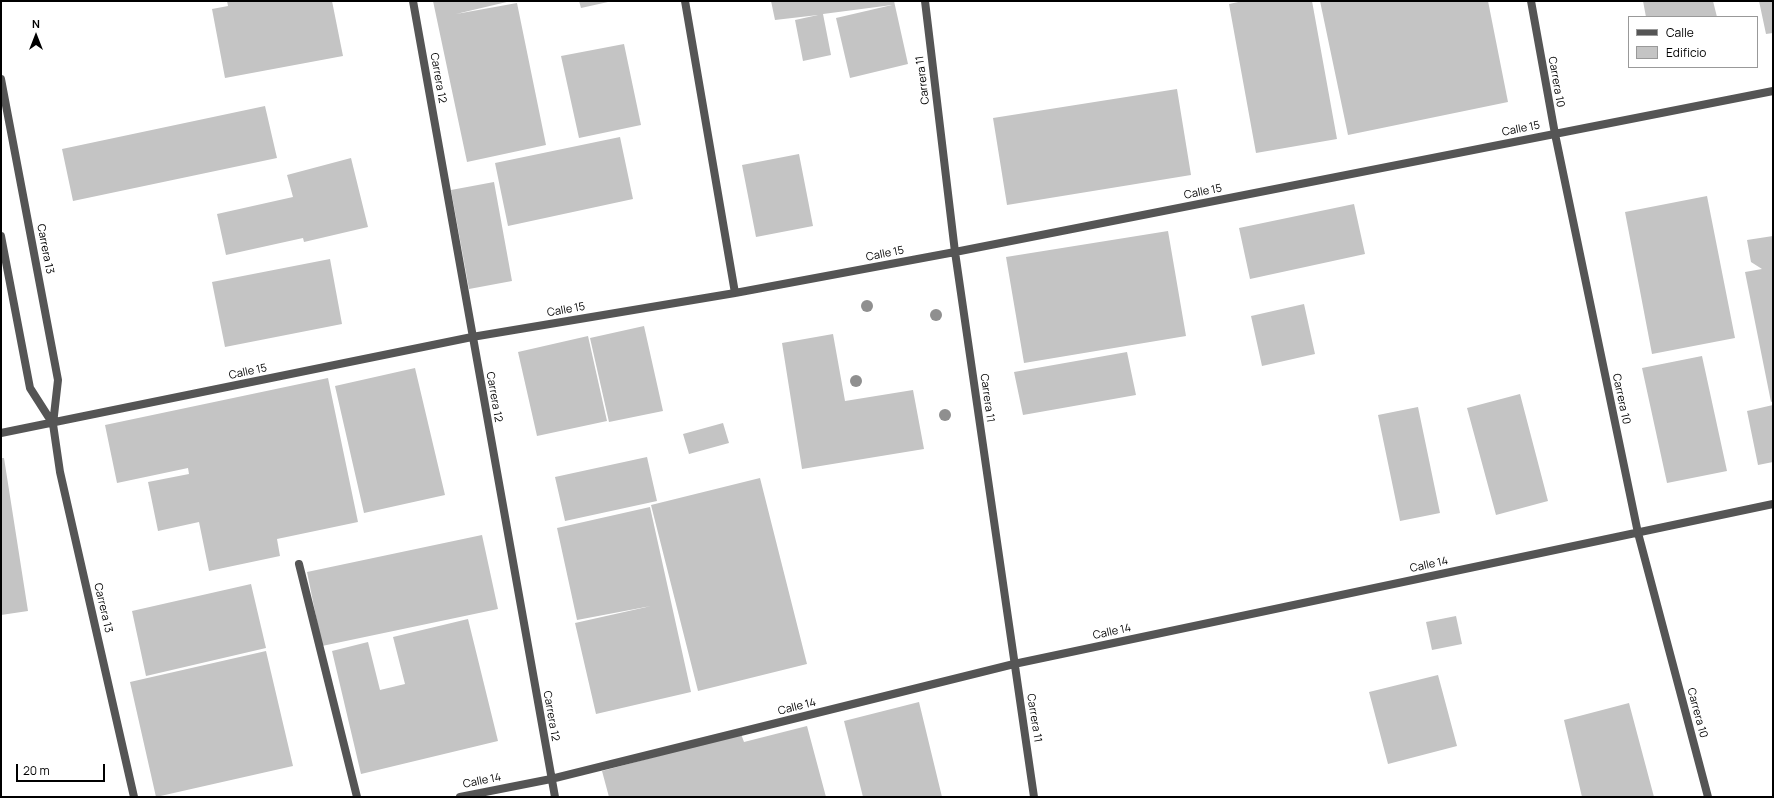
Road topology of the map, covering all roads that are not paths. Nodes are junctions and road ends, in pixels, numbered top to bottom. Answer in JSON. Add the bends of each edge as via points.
{"nodes":[{"id":1,"x":413,"y":1,"type":"edge"},
{"id":2,"x":685,"y":1,"type":"edge"},
{"id":3,"x":925,"y":1,"type":"edge"},
{"id":4,"x":1530,"y":1,"type":"edge"},
{"id":5,"x":1,"y":79,"type":"edge"},
{"id":6,"x":1773,"y":91,"type":"edge"},
{"id":7,"x":1555,"y":134,"type":"junction"},
{"id":8,"x":1,"y":236,"type":"edge"},
{"id":9,"x":955,"y":252,"type":"junction"},
{"id":10,"x":735,"y":293,"type":"junction"},
{"id":11,"x":472,"y":337,"type":"junction"},
{"id":12,"x":53,"y":424,"type":"junction"},
{"id":13,"x":1,"y":434,"type":"edge"},
{"id":14,"x":1773,"y":504,"type":"edge"},
{"id":15,"x":1638,"y":533,"type":"junction"},
{"id":16,"x":299,"y":564,"type":"dead end"},
{"id":17,"x":1014,"y":664,"type":"junction"},
{"id":18,"x":551,"y":779,"type":"junction"},
{"id":19,"x":134,"y":797,"type":"edge"},
{"id":20,"x":357,"y":797,"type":"edge"},
{"id":21,"x":460,"y":797,"type":"edge"},
{"id":22,"x":555,"y":797,"type":"edge"},
{"id":23,"x":1034,"y":797,"type":"edge"},
{"id":24,"x":1708,"y":797,"type":"edge"}],
"edges":[{"from":1,"to":11,"type":"street","name":"Carrera 12"},
{"from":2,"to":10,"type":"street"},
{"from":3,"to":9,"type":"street","name":"Carrera 11"},
{"from":4,"to":7,"type":"street","name":"Carrera 10"},
{"from":5,"to":12,"type":"street","name":"Carrera 13","via":[[58,380]]},
{"from":6,"to":7,"type":"street","name":"Calle 15"},
{"from":7,"to":9,"type":"street","name":"Calle 15"},
{"from":7,"to":15,"type":"street","name":"Carrera 10"},
{"from":8,"to":12,"type":"street","name":"Carrera 13","via":[[30,388]]},
{"from":9,"to":10,"type":"street","name":"Calle 15"},
{"from":9,"to":17,"type":"street","name":"Carrera 11"},
{"from":10,"to":11,"type":"street","name":"Calle 15"},
{"from":11,"to":12,"type":"street","name":"Calle 15"},
{"from":11,"to":18,"type":"street","name":"Carrera 12"},
{"from":12,"to":13,"type":"street","name":"Calle 15"},
{"from":12,"to":19,"type":"street","name":"Carrera 13","via":[[60,472]]},
{"from":14,"to":15,"type":"street","name":"Calle 14"},
{"from":15,"to":17,"type":"street","name":"Calle 14"},
{"from":15,"to":24,"type":"street","name":"Carrera 10"},
{"from":16,"to":20,"type":"street"},
{"from":17,"to":18,"type":"street","name":"Calle 14"},
{"from":17,"to":23,"type":"street","name":"Carrera 11"},
{"from":18,"to":21,"type":"street","name":"Calle 14"},
{"from":18,"to":22,"type":"street","name":"Carrera 12"}]}
